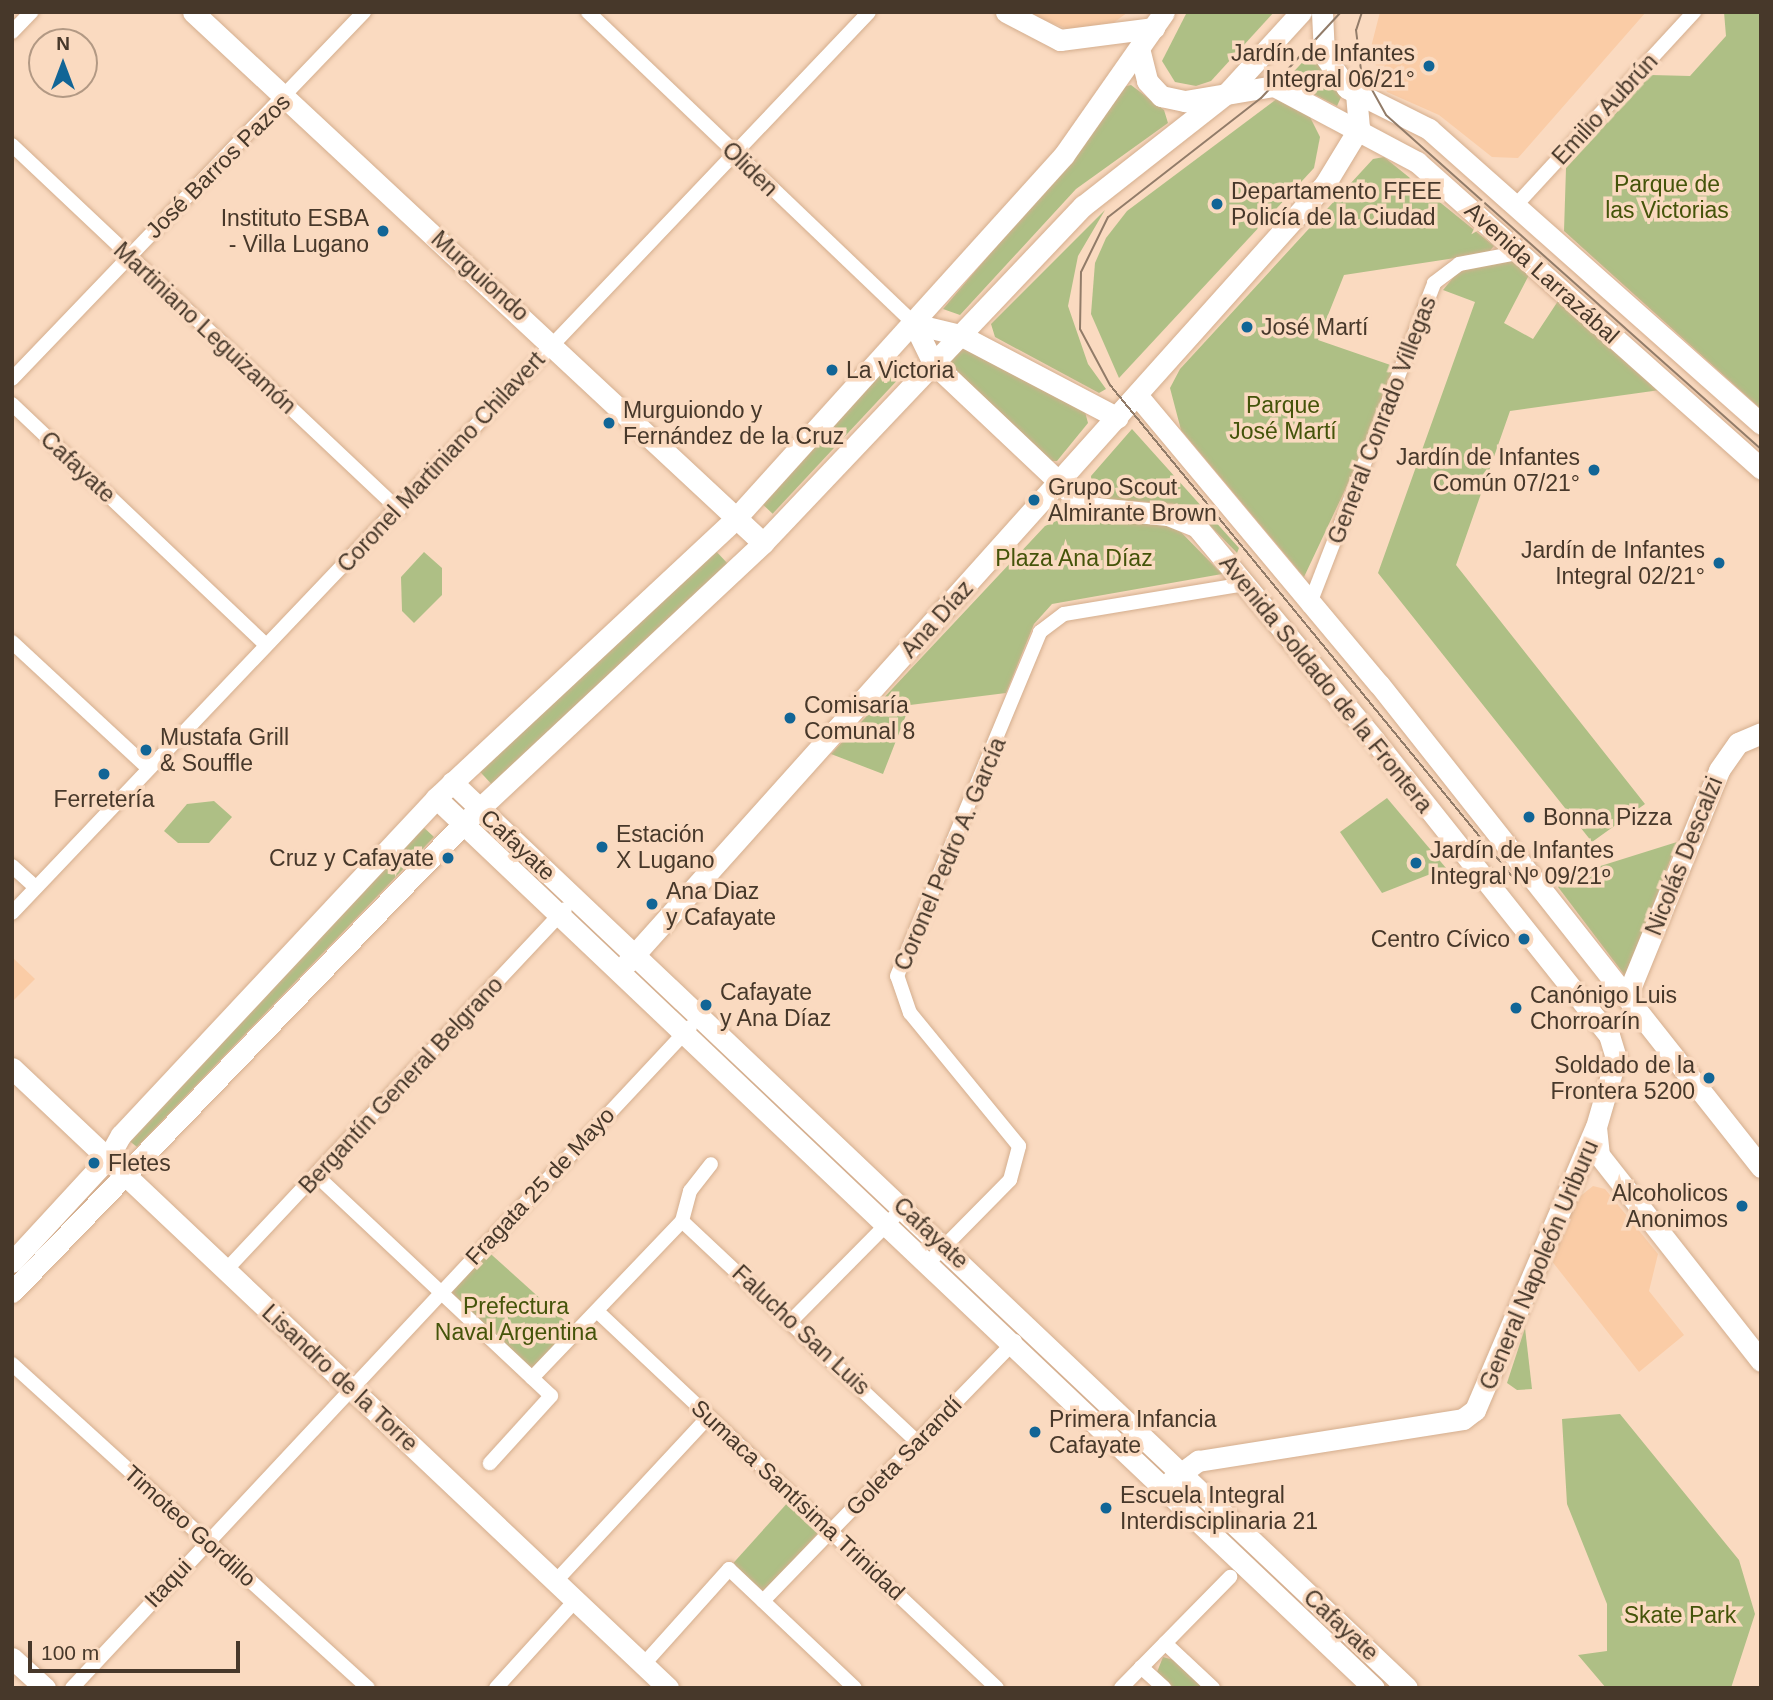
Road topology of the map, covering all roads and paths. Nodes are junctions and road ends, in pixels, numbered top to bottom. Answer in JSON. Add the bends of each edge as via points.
{"nodes":[{"id":1,"x":31,"y":12,"type":"edge"},
{"id":2,"x":193,"y":12,"type":"edge"},
{"id":3,"x":364,"y":12,"type":"edge"},
{"id":4,"x":588,"y":12,"type":"edge"},
{"id":5,"x":869,"y":12,"type":"edge"},
{"id":6,"x":1006,"y":12,"type":"edge"},
{"id":7,"x":1301,"y":12,"type":"edge"},
{"id":8,"x":1322,"y":12,"type":"edge"},
{"id":9,"x":1693,"y":12,"type":"edge"},
{"id":10,"x":1159,"y":20,"type":"edge"},
{"id":11,"x":12,"y":32,"type":"edge"},
{"id":12,"x":1140,"y":52,"type":"junction"},
{"id":13,"x":1227,"y":93,"type":"junction"},
{"id":14,"x":1356,"y":95,"type":"junction"},
{"id":15,"x":286,"y":99,"type":"junction"},
{"id":16,"x":1359,"y":128,"type":"junction"},
{"id":17,"x":12,"y":145,"type":"edge"},
{"id":18,"x":733,"y":152,"type":"junction"},
{"id":19,"x":1516,"y":205,"type":"junction"},
{"id":20,"x":1522,"y":252,"type":"junction"},
{"id":21,"x":128,"y":255,"type":"junction"},
{"id":22,"x":1599,"y":278,"type":"junction"},
{"id":23,"x":1576,"y":303,"type":"junction"},
{"id":24,"x":914,"y":324,"type":"junction"},
{"id":25,"x":960,"y":335,"type":"junction"},
{"id":26,"x":553,"y":343,"type":"junction"},
{"id":27,"x":933,"y":363,"type":"junction"},
{"id":28,"x":12,"y":379,"type":"edge"},
{"id":29,"x":1137,"y":395,"type":"junction"},
{"id":30,"x":12,"y":404,"type":"edge"},
{"id":31,"x":1118,"y":418,"type":"junction"},
{"id":32,"x":1761,"y":424,"type":"edge"},
{"id":33,"x":1761,"y":469,"type":"edge"},
{"id":34,"x":1059,"y":485,"type":"junction"},
{"id":35,"x":399,"y":509,"type":"junction"},
{"id":36,"x":736,"y":518,"type":"junction"},
{"id":37,"x":762,"y":543,"type":"junction"},
{"id":38,"x":1264,"y":551,"type":"junction"},
{"id":39,"x":1240,"y":578,"type":"junction"},
{"id":40,"x":1309,"y":606,"type":"junction"},
{"id":41,"x":12,"y":642,"type":"edge"},
{"id":42,"x":266,"y":645,"type":"junction"},
{"id":43,"x":1761,"y":733,"type":"edge"},
{"id":44,"x":148,"y":767,"type":"junction"},
{"id":45,"x":452,"y":782,"type":"junction"},
{"id":46,"x":436,"y":797,"type":"junction"},
{"id":47,"x":472,"y":815,"type":"junction"},
{"id":48,"x":12,"y":866,"type":"edge"},
{"id":49,"x":35,"y":887,"type":"junction"},
{"id":50,"x":568,"y":906,"type":"junction"},
{"id":51,"x":12,"y":913,"type":"edge"},
{"id":52,"x":1565,"y":917,"type":"junction"},
{"id":53,"x":1536,"y":939,"type":"junction"},
{"id":54,"x":635,"y":954,"type":"junction"},
{"id":55,"x":620,"y":970,"type":"junction"},
{"id":56,"x":1623,"y":990,"type":"junction"},
{"id":57,"x":1585,"y":1003,"type":"junction"},
{"id":58,"x":701,"y":1015,"type":"junction"},
{"id":59,"x":686,"y":1031,"type":"junction"},
{"id":60,"x":12,"y":1068,"type":"edge"},
{"id":61,"x":1596,"y":1128,"type":"junction"},
{"id":62,"x":712,"y":1164,"type":"dead end"},
{"id":63,"x":115,"y":1165,"type":"junction"},
{"id":64,"x":1761,"y":1167,"type":"edge"},
{"id":65,"x":317,"y":1176,"type":"junction"},
{"id":66,"x":904,"y":1207,"type":"junction"},
{"id":67,"x":682,"y":1221,"type":"junction"},
{"id":68,"x":889,"y":1223,"type":"junction"},
{"id":69,"x":945,"y":1246,"type":"junction"},
{"id":70,"x":930,"y":1261,"type":"junction"},
{"id":71,"x":12,"y":1262,"type":"edge"},
{"id":72,"x":226,"y":1270,"type":"junction"},
{"id":73,"x":12,"y":1292,"type":"edge"},
{"id":74,"x":439,"y":1293,"type":"junction"},
{"id":75,"x":598,"y":1312,"type":"junction"},
{"id":76,"x":793,"y":1319,"type":"junction"},
{"id":77,"x":1014,"y":1341,"type":"junction"},
{"id":78,"x":1761,"y":1362,"type":"edge"},
{"id":79,"x":12,"y":1364,"type":"edge"},
{"id":80,"x":532,"y":1378,"type":"junction"},
{"id":81,"x":349,"y":1386,"type":"junction"},
{"id":82,"x":708,"y":1417,"type":"junction"},
{"id":83,"x":917,"y":1442,"type":"junction"},
{"id":84,"x":490,"y":1464,"type":"dead end"},
{"id":85,"x":1172,"y":1479,"type":"junction"},
{"id":86,"x":832,"y":1530,"type":"junction"},
{"id":87,"x":207,"y":1541,"type":"junction"},
{"id":88,"x":1230,"y":1577,"type":"dead end"},
{"id":89,"x":554,"y":1583,"type":"junction"},
{"id":90,"x":764,"y":1601,"type":"junction"},
{"id":91,"x":574,"y":1602,"type":"junction"},
{"id":92,"x":1165,"y":1643,"type":"junction"},
{"id":93,"x":12,"y":1658,"type":"edge"},
{"id":94,"x":1382,"y":1664,"type":"junction"},
{"id":95,"x":643,"y":1665,"type":"junction"},
{"id":96,"x":1141,"y":1667,"type":"junction"},
{"id":97,"x":1366,"y":1685,"type":"edge"},
{"id":98,"x":45,"y":1688,"type":"edge"},
{"id":99,"x":72,"y":1688,"type":"edge"},
{"id":100,"x":368,"y":1688,"type":"edge"},
{"id":101,"x":496,"y":1688,"type":"edge"},
{"id":102,"x":668,"y":1688,"type":"edge"},
{"id":103,"x":855,"y":1688,"type":"edge"},
{"id":104,"x":997,"y":1688,"type":"edge"},
{"id":105,"x":1121,"y":1688,"type":"edge"},
{"id":106,"x":1164,"y":1688,"type":"edge"},
{"id":107,"x":1213,"y":1688,"type":"edge"},
{"id":108,"x":1407,"y":1688,"type":"edge"}],
"edges":[{"from":1,"to":11,"type":"street"},
{"from":2,"to":15,"type":"street","name":"Murguiondo"},
{"from":3,"to":15,"type":"street","name":"José Barros Pazos"},
{"from":4,"to":18,"type":"street","name":"Oliden"},
{"from":5,"to":18,"type":"street","name":"Coronel Martiniano Chilavert"},
{"from":6,"to":10,"type":"street","via":[[1060,40]]},
{"from":7,"to":13,"type":"street"},
{"from":8,"to":14,"type":"street","name":"Avenida Larrazábal","via":[[1324,55]]},
{"from":9,"to":19,"type":"street","name":"Emilio Aubrún"},
{"from":10,"to":12,"type":"street"},
{"from":12,"to":13,"type":"street","name":"Avenida Larrazábal","via":[[1147,81],[1161,96],[1185,101]]},
{"from":12,"to":24,"type":"street","via":[[1064,155]]},
{"from":13,"to":16,"type":"street","name":"Avenida Larrazábal","via":[[1274,86]]},
{"from":13,"to":25,"type":"street","via":[[1083,206]]},
{"from":14,"to":16,"type":"street"},
{"from":14,"to":19,"type":"street","name":"Avenida Larrazábal","via":[[1420,122]]},
{"from":15,"to":21,"type":"street","name":"José Barros Pazos"},
{"from":15,"to":26,"type":"street","name":"Murguiondo"},
{"from":16,"to":20,"type":"street","name":"Avenida Larrazábal","via":[[1417,162]]},
{"from":16,"to":29,"type":"street","name":"Ana Díaz","via":[[1325,184]]},
{"from":17,"to":21,"type":"street","name":"Martiniano Leguizamón"},
{"from":18,"to":24,"type":"street","name":"Oliden"},
{"from":18,"to":26,"type":"street","name":"Coronel Martiniano Chilavert"},
{"from":19,"to":22,"type":"street","name":"Avenida Larrazábal"},
{"from":20,"to":23,"type":"street","name":"Avenida Larrazábal"},
{"from":20,"to":40,"type":"street","name":"General Conrado Villegas","via":[[1459,264],[1434,283]]},
{"from":21,"to":28,"type":"street","name":"José Barros Pazos"},
{"from":21,"to":35,"type":"street","name":"Martiniano Leguizamón"},
{"from":22,"to":23,"type":"street"},
{"from":22,"to":32,"type":"street","name":"Avenida Larrazábal"},
{"from":23,"to":33,"type":"street","name":"Avenida Larrazábal"},
{"from":24,"to":25,"type":"street"},
{"from":24,"to":27,"type":"street","name":"Avenida Soldado de la Frontera"},
{"from":24,"to":36,"type":"street"},
{"from":25,"to":27,"type":"street"},
{"from":25,"to":31,"type":"street"},
{"from":26,"to":35,"type":"street","name":"Coronel Martiniano Chilavert"},
{"from":26,"to":36,"type":"street","name":"Murguiondo"},
{"from":27,"to":34,"type":"street","name":"Avenida Soldado de la Frontera"},
{"from":27,"to":37,"type":"street"},
{"from":29,"to":31,"type":"street","name":"Ana Díaz"},
{"from":29,"to":38,"type":"street","name":"Avenida Soldado de la Frontera"},
{"from":30,"to":42,"type":"street","name":"Cafayate"},
{"from":31,"to":34,"type":"street","name":"Ana Díaz"},
{"from":34,"to":39,"type":"street","name":"Avenida Soldado de la Frontera","via":[[1096,508],[1189,522]]},
{"from":34,"to":54,"type":"street","name":"Ana Díaz"},
{"from":35,"to":42,"type":"street","name":"Coronel Martiniano Chilavert"},
{"from":36,"to":37,"type":"street","name":"Murguiondo"},
{"from":36,"to":45,"type":"street"},
{"from":37,"to":47,"type":"street"},
{"from":38,"to":39,"type":"street","via":[[1247,552]]},
{"from":38,"to":40,"type":"street","name":"Avenida Soldado de la Frontera"},
{"from":39,"to":53,"type":"street","name":"Avenida Soldado de la Frontera"},
{"from":39,"to":69,"type":"street","name":"Coronel Pedro A. García","via":[[1064,614],[1040,632],[897,976],[910,1013],[1019,1146],[1010,1180]]},
{"from":40,"to":52,"type":"street","name":"Avenida Soldado de la Frontera"},
{"from":41,"to":44,"type":"street"},
{"from":42,"to":44,"type":"street","name":"Coronel Martiniano Chilavert"},
{"from":43,"to":56,"type":"street","name":"Nicolás Descalzi","via":[[1738,743],[1719,770]]},
{"from":44,"to":49,"type":"street","name":"Coronel Martiniano Chilavert"},
{"from":45,"to":46,"type":"street"},
{"from":45,"to":47,"type":"street","name":"Cafayate"},
{"from":46,"to":47,"type":"street","name":"Cafayate"},
{"from":46,"to":63,"type":"street","via":[[121,1135]]},
{"from":47,"to":50,"type":"street","name":"Cafayate"},
{"from":47,"to":63,"type":"street"},
{"from":48,"to":49,"type":"street"},
{"from":49,"to":51,"type":"street","name":"Coronel Martiniano Chilavert"},
{"from":50,"to":54,"type":"street","name":"Cafayate"},
{"from":50,"to":55,"type":"street","name":"Cafayate"},
{"from":50,"to":65,"type":"street","name":"Bergantín General Belgrano"},
{"from":52,"to":53,"type":"street","via":[[1540,917]]},
{"from":52,"to":56,"type":"street","name":"Avenida Soldado de la Frontera"},
{"from":53,"to":57,"type":"street","name":"Avenida Soldado de la Frontera"},
{"from":54,"to":55,"type":"street","name":"Ana Díaz"},
{"from":54,"to":58,"type":"street","name":"Cafayate"},
{"from":55,"to":59,"type":"street","name":"Cafayate"},
{"from":56,"to":57,"type":"street","via":[[1608,1004]]},
{"from":56,"to":64,"type":"street","name":"Avenida Soldado de la Frontera"},
{"from":57,"to":61,"type":"street","name":"Avenida Soldado de la Frontera","via":[[1609,1035],[1616,1058]]},
{"from":58,"to":59,"type":"street","name":"Fragata 25 de Mayo"},
{"from":58,"to":66,"type":"street","name":"Cafayate"},
{"from":59,"to":68,"type":"street","name":"Cafayate"},
{"from":59,"to":74,"type":"street","name":"Fragata 25 de Mayo"},
{"from":60,"to":63,"type":"street","name":"Lisandro de la Torre"},
{"from":61,"to":78,"type":"street","via":[[1608,1169]]},
{"from":61,"to":85,"type":"street","name":"General Napoleón Uriburu","via":[[1475,1410],[1463,1419],[1198,1461]]},
{"from":62,"to":67,"type":"street","via":[[690,1191]]},
{"from":63,"to":71,"type":"street"},
{"from":63,"to":72,"type":"street","name":"Lisandro de la Torre"},
{"from":63,"to":73,"type":"street"},
{"from":65,"to":72,"type":"street","name":"Bergantín General Belgrano"},
{"from":65,"to":74,"type":"street"},
{"from":66,"to":68,"type":"street"},
{"from":66,"to":69,"type":"street","name":"Cafayate"},
{"from":67,"to":75,"type":"street"},
{"from":67,"to":76,"type":"street","name":"Falucho San Luis"},
{"from":68,"to":70,"type":"street","name":"Cafayate"},
{"from":68,"to":76,"type":"street"},
{"from":69,"to":70,"type":"street","name":"Coronel Pedro A. García"},
{"from":69,"to":85,"type":"street","name":"Cafayate"},
{"from":70,"to":77,"type":"street","name":"Cafayate"},
{"from":72,"to":81,"type":"street","name":"Lisandro de la Torre"},
{"from":74,"to":80,"type":"street"},
{"from":74,"to":81,"type":"street","name":"Fragata 25 de Mayo"},
{"from":75,"to":80,"type":"street"},
{"from":75,"to":82,"type":"street","name":"Sumaca Santísima Trinidad"},
{"from":76,"to":83,"type":"street","name":"Falucho San Luis"},
{"from":77,"to":83,"type":"street","name":"Goleta Sarandí"},
{"from":77,"to":85,"type":"street","name":"Cafayate"},
{"from":79,"to":87,"type":"street","name":"Timoteo Gordillo"},
{"from":80,"to":84,"type":"street","via":[[551,1396]]},
{"from":81,"to":87,"type":"street","name":"Itaqui"},
{"from":81,"to":89,"type":"street","name":"Lisandro de la Torre"},
{"from":82,"to":86,"type":"street","name":"Sumaca Santísima Trinidad"},
{"from":82,"to":89,"type":"street"},
{"from":83,"to":86,"type":"street","name":"Goleta Sarandí"},
{"from":85,"to":94,"type":"street","name":"Cafayate"},
{"from":85,"to":97,"type":"street","name":"Cafayate"},
{"from":86,"to":90,"type":"street","name":"Goleta Sarandí"},
{"from":86,"to":104,"type":"street","name":"Sumaca Santísima Trinidad"},
{"from":87,"to":99,"type":"street","name":"Itaqui"},
{"from":87,"to":100,"type":"street","name":"Timoteo Gordillo"},
{"from":88,"to":92,"type":"street"},
{"from":89,"to":91,"type":"street","name":"Lisandro de la Torre"},
{"from":90,"to":95,"type":"street","via":[[729,1569]]},
{"from":90,"to":103,"type":"street"},
{"from":91,"to":95,"type":"street","name":"Lisandro de la Torre"},
{"from":91,"to":101,"type":"street"},
{"from":92,"to":96,"type":"street"},
{"from":92,"to":107,"type":"street"},
{"from":93,"to":98,"type":"street"},
{"from":94,"to":97,"type":"street"},
{"from":94,"to":108,"type":"street","name":"Cafayate"},
{"from":95,"to":102,"type":"street","name":"Lisandro de la Torre"},
{"from":96,"to":105,"type":"street"},
{"from":96,"to":106,"type":"street"}]}
